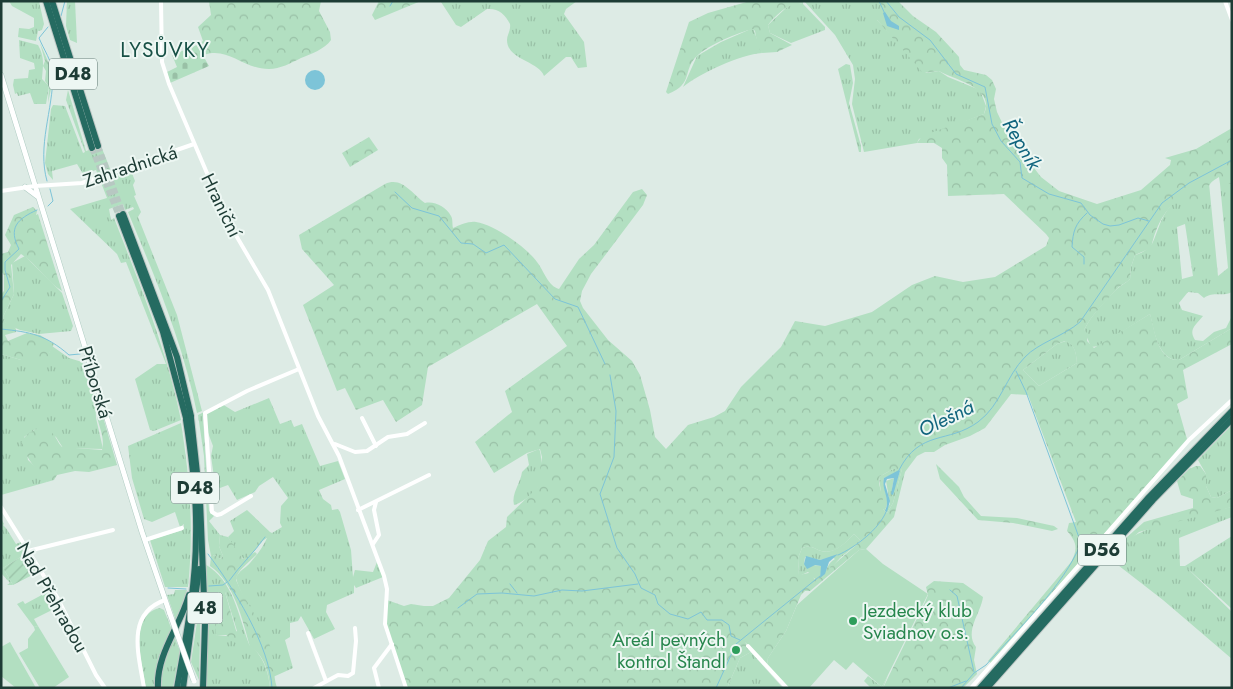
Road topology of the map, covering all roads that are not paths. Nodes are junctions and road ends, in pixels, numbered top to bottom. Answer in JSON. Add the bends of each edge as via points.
{"nodes":[{"id":1,"x":46,"y":1,"type":"edge"},
{"id":2,"x":52,"y":1,"type":"edge"},
{"id":3,"x":161,"y":1,"type":"edge"},
{"id":4,"x":1225,"y":1,"type":"edge"},
{"id":5,"x":1232,"y":20,"type":"edge"},
{"id":6,"x":1,"y":75,"type":"edge"},
{"id":7,"x":194,"y":144,"type":"junction"},
{"id":8,"x":35,"y":186,"type":"junction"},
{"id":9,"x":25,"y":187,"type":"junction"},
{"id":10,"x":1,"y":192,"type":"edge"},
{"id":11,"x":38,"y":198,"type":"junction"},
{"id":12,"x":121,"y":215,"type":"tunnel mouth"},
{"id":13,"x":300,"y":369,"type":"junction"},
{"id":14,"x":1232,"y":400,"type":"edge"},
{"id":15,"x":1232,"y":411,"type":"edge"},
{"id":16,"x":188,"y":418,"type":"junction"},
{"id":17,"x":362,"y":418,"type":"dead end"},
{"id":18,"x":1232,"y":419,"type":"edge"},
{"id":19,"x":425,"y":423,"type":"dead end"},
{"id":20,"x":335,"y":444,"type":"junction"},
{"id":21,"x":376,"y":446,"type":"junction"},
{"id":22,"x":429,"y":476,"type":"dead end"},
{"id":23,"x":251,"y":496,"type":"dead end"},
{"id":24,"x":376,"y":502,"type":"junction"},
{"id":25,"x":1,"y":506,"type":"edge"},
{"id":26,"x":358,"y":510,"type":"junction"},
{"id":27,"x":201,"y":527,"type":"junction"},
{"id":28,"x":182,"y":528,"type":"dead end"},
{"id":29,"x":113,"y":530,"type":"dead end"},
{"id":30,"x":145,"y":540,"type":"junction"},
{"id":31,"x":372,"y":544,"type":"junction"},
{"id":32,"x":28,"y":551,"type":"junction"},
{"id":33,"x":195,"y":556,"type":"junction"},
{"id":34,"x":165,"y":600,"type":"junction"},
{"id":35,"x":355,"y":628,"type":"dead end"},
{"id":36,"x":308,"y":633,"type":"dead end"},
{"id":37,"x":392,"y":644,"type":"junction"},
{"id":38,"x":748,"y":646,"type":"dead end"},
{"id":39,"x":326,"y":681,"type":"junction"},
{"id":40,"x":105,"y":688,"type":"edge"},
{"id":41,"x":144,"y":688,"type":"edge"},
{"id":42,"x":158,"y":688,"type":"edge"},
{"id":43,"x":177,"y":688,"type":"edge"},
{"id":44,"x":182,"y":688,"type":"edge"},
{"id":45,"x":196,"y":688,"type":"edge"},
{"id":46,"x":202,"y":688,"type":"edge"},
{"id":47,"x":314,"y":688,"type":"edge"},
{"id":48,"x":379,"y":688,"type":"edge"},
{"id":49,"x":406,"y":688,"type":"edge"},
{"id":50,"x":787,"y":688,"type":"edge"},
{"id":51,"x":971,"y":688,"type":"edge"},
{"id":52,"x":980,"y":688,"type":"edge"},
{"id":53,"x":988,"y":688,"type":"edge"}],
"edges":[{"from":1,"to":2,"type":"highway","number":"D48","via":[[95,147]]},
{"from":3,"to":7,"type":"street","name":"Hraniční","via":[[162,62]]},
{"from":4,"to":5,"type":"street"},
{"from":6,"to":8,"type":"main road","name":"Příborská"},
{"from":7,"to":8,"type":"street","name":"Zahradnická","via":[[82,183]]},
{"from":7,"to":13,"type":"street","name":"Hraniční","via":[[227,220],[268,290]]},
{"from":8,"to":9,"type":"street","name":"Zahradnická"},
{"from":8,"to":11,"type":"main road","name":"Příborská"},
{"from":9,"to":10,"type":"street","name":"Zahradnická"},
{"from":9,"to":11,"type":"main road"},
{"from":11,"to":30,"type":"main road","name":"Příborská"},
{"from":12,"to":16,"type":"highway","number":"D48","via":[[177,357]]},
{"from":13,"to":20,"type":"street","name":"Hraniční","via":[[318,416]]},
{"from":13,"to":23,"type":"street","via":[[208,410],[204,416],[212,512],[217,516]]},
{"from":14,"to":51,"type":"street","via":[[1189,440]]},
{"from":15,"to":52,"type":"highway","number":"D56","via":[[1143,503]]},
{"from":16,"to":27,"type":"highway","number":"D48","via":[[198,472]]},
{"from":16,"to":33,"type":"highway","number":"D48","via":[[195,490]]},
{"from":17,"to":21,"type":"street"},
{"from":18,"to":53,"type":"highway","number":"D56","via":[[1153,500]]},
{"from":19,"to":21,"type":"street","via":[[407,434],[388,437]]},
{"from":20,"to":21,"type":"street","via":[[355,452],[367,452]]},
{"from":20,"to":26,"type":"street","name":"Hraniční"},
{"from":22,"to":24,"type":"street"},
{"from":24,"to":26,"type":"street"},
{"from":24,"to":31,"type":"street","via":[[374,510],[379,535]]},
{"from":25,"to":32,"type":"street","name":"Nad Přehradou"},
{"from":26,"to":31,"type":"street","name":"Hraniční"},
{"from":27,"to":44,"type":"highway","number":"D48","via":[[198,590]]},
{"from":27,"to":46,"type":"highway","number":"48","via":[[205,624]]},
{"from":28,"to":30,"type":"street"},
{"from":29,"to":32,"type":"street"},
{"from":30,"to":34,"type":"main road","name":"Příborská"},
{"from":31,"to":37,"type":"street","name":"Hraniční","via":[[386,590],[385,624]]},
{"from":32,"to":40,"type":"street","name":"Nad Přehradou","via":[[62,606]]},
{"from":33,"to":42,"type":"highway","via":[[184,612],[161,659]]},
{"from":33,"to":43,"type":"highway","number":"D48"},
{"from":34,"to":41,"type":"street","via":[[145,613],[138,629]]},
{"from":34,"to":45,"type":"main road","name":"Příborská","bridge":true},
{"from":35,"to":39,"type":"street","via":[[353,673]]},
{"from":36,"to":39,"type":"street"},
{"from":37,"to":48,"type":"street","via":[[374,668]]},
{"from":37,"to":49,"type":"street","name":"Hraniční"},
{"from":38,"to":50,"type":"street"},
{"from":39,"to":47,"type":"street"}]}
